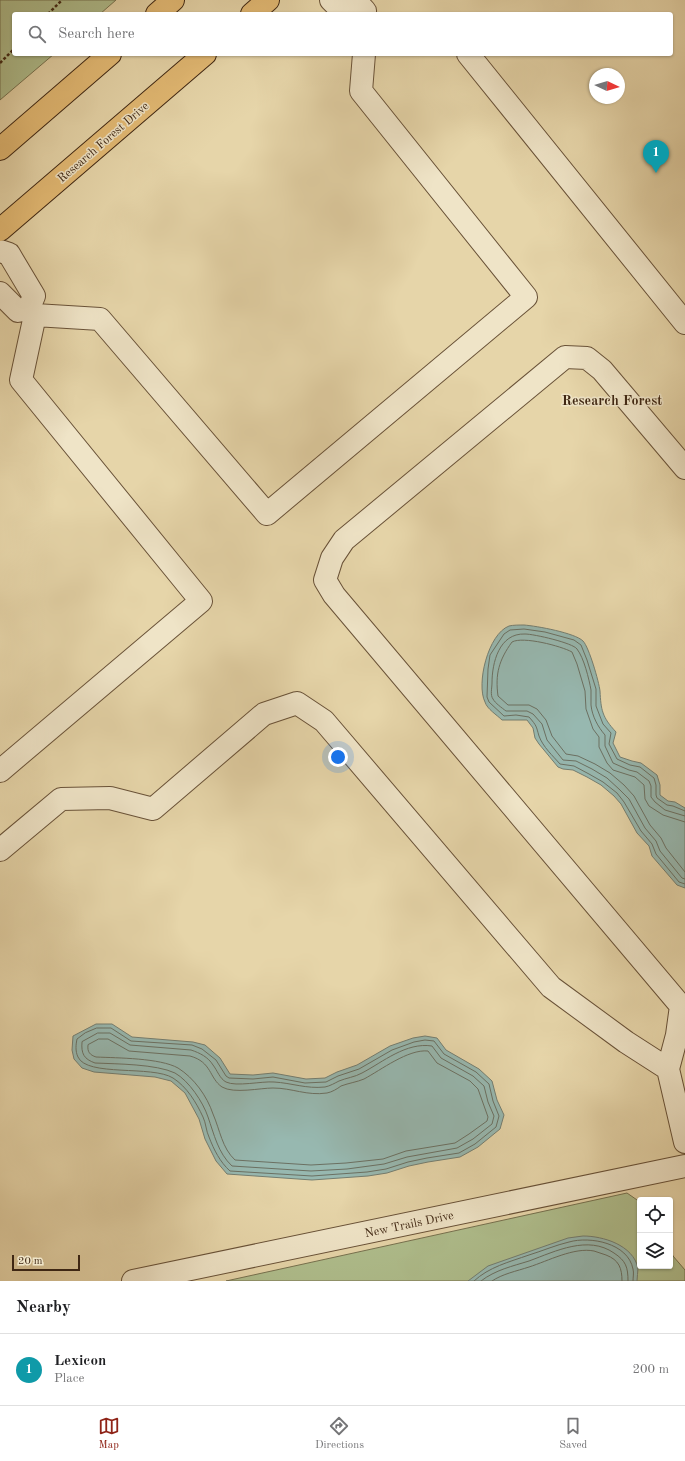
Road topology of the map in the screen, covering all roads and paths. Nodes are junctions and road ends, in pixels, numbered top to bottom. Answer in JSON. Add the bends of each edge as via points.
{"nodes":[{"id":1,"x":62,"y":0,"type":"edge"},
{"id":2,"x":173,"y":0,"type":"edge"},
{"id":3,"x":268,"y":0,"type":"edge"},
{"id":4,"x":331,"y":0,"type":"edge"},
{"id":5,"x":356,"y":0,"type":"edge"},
{"id":6,"x":50,"y":12,"type":"edge"},
{"id":7,"x":159,"y":12,"type":"edge"},
{"id":8,"x":254,"y":12,"type":"edge"},
{"id":9,"x":343,"y":12,"type":"edge"},
{"id":10,"x":365,"y":12,"type":"edge"},
{"id":11,"x":12,"y":51,"type":"edge"},
{"id":12,"x":108,"y":56,"type":"edge"},
{"id":13,"x":203,"y":56,"type":"edge"},
{"id":14,"x":364,"y":56,"type":"edge"},
{"id":15,"x":470,"y":56,"type":"edge"},
{"id":16,"x":0,"y":63,"type":"edge"},
{"id":17,"x":0,"y":149,"type":"edge"},
{"id":18,"x":0,"y":230,"type":"edge"},
{"id":19,"x":0,"y":251,"type":"edge"},
{"id":20,"x":0,"y":293,"type":"edge"},
{"id":21,"x":32,"y":312,"type":"junction"},
{"id":22,"x":685,"y":323,"type":"edge"},
{"id":23,"x":685,"y":468,"type":"edge"},
{"id":24,"x":0,"y":771,"type":"edge"},
{"id":25,"x":0,"y":850,"type":"edge"},
{"id":26,"x":668,"y":1069,"type":"junction"},
{"id":27,"x":685,"y":1142,"type":"edge"},
{"id":28,"x":685,"y":1166,"type":"edge"},
{"id":29,"x":133,"y":1281,"type":"edge"}],
"edges":[{"from":1,"to":6,"type":"path"},
{"from":2,"to":7,"type":"main road"},
{"from":3,"to":8,"type":"main road"},
{"from":4,"to":9,"type":"street"},
{"from":5,"to":10,"type":"street"},
{"from":11,"to":16,"type":"path"},
{"from":12,"to":17,"type":"main road"},
{"from":13,"to":18,"type":"main road","name":"Research Forest Drive"},
{"from":14,"to":21,"type":"street","via":[[361,91],[526,297],[267,514],[100,319]]},
{"from":15,"to":22,"type":"street"},
{"from":19,"to":21,"type":"street","via":[[9,254],[34,296]]},
{"from":20,"to":21,"type":"street","via":[[18,311]]},
{"from":21,"to":24,"type":"street","via":[[21,380],[201,601]]},
{"from":23,"to":26,"type":"street","via":[[602,370],[587,358],[565,357],[344,540],[332,558],[326,580],[334,595],[681,1006]]},
{"from":25,"to":26,"type":"street","via":[[61,799],[110,798],[153,809],[264,714],[297,703],[324,722],[551,987]]},
{"from":26,"to":27,"type":"street"},
{"from":28,"to":29,"type":"street","name":"New Trails Drive"}]}
